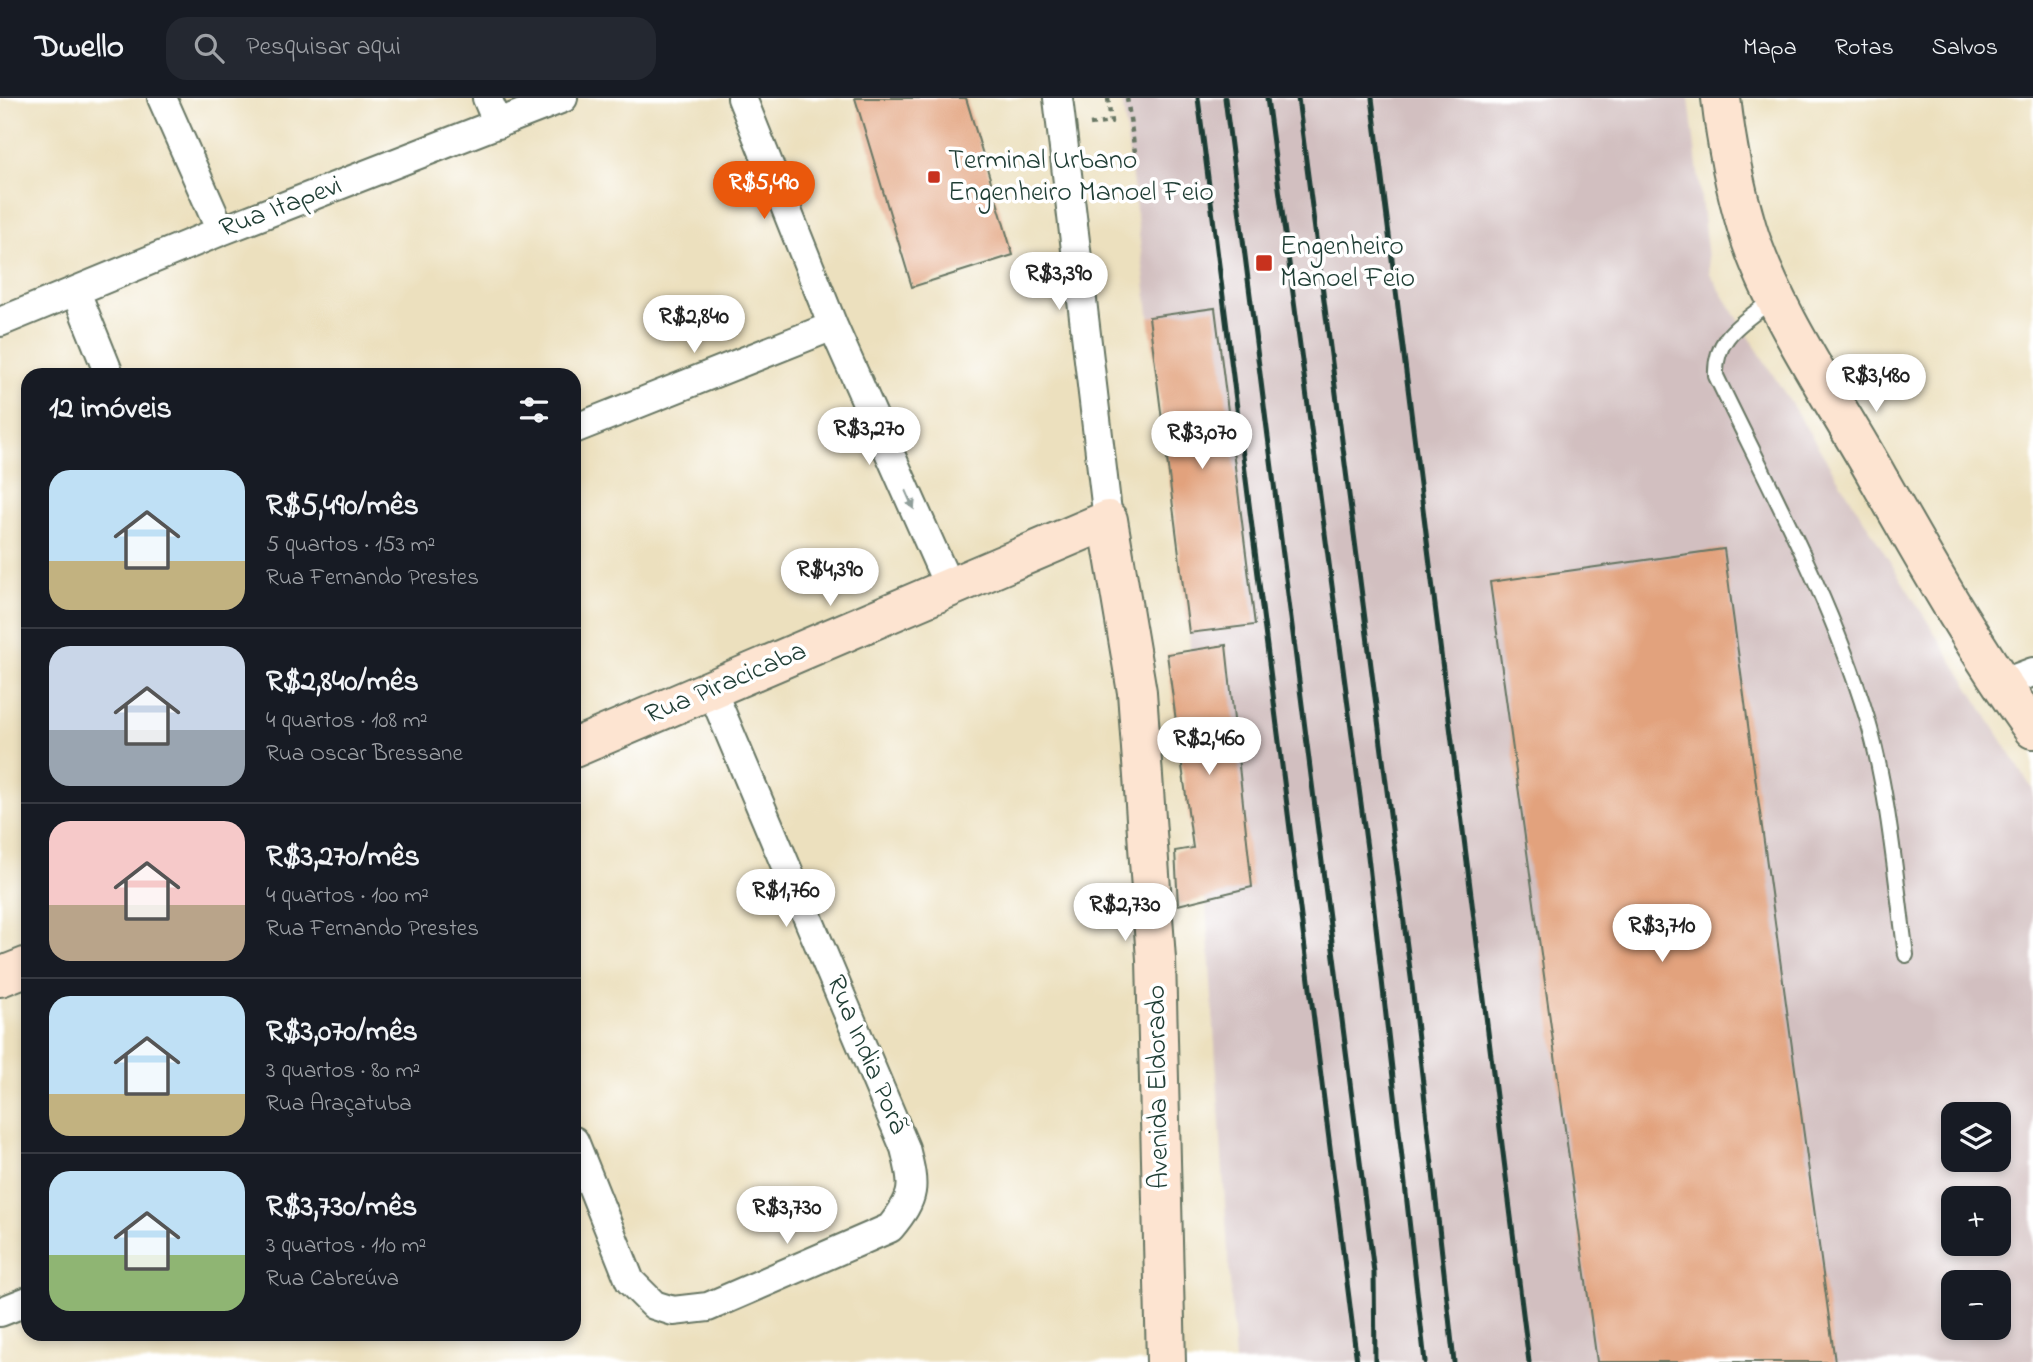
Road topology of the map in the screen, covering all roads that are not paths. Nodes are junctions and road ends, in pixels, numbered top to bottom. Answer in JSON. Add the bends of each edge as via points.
{"nodes":[{"id":1,"x":162,"y":98,"type":"edge"},
{"id":2,"x":563,"y":98,"type":"edge"},
{"id":3,"x":742,"y":98,"type":"edge"},
{"id":4,"x":1058,"y":98,"type":"edge"},
{"id":5,"x":1721,"y":98,"type":"edge"},
{"id":6,"x":493,"y":111,"type":"edge"},
{"id":7,"x":221,"y":231,"type":"junction"},
{"id":8,"x":76,"y":292,"type":"junction"},
{"id":9,"x":1775,"y":297,"type":"junction"},
{"id":10,"x":5,"y":314,"type":"edge"},
{"id":11,"x":833,"y":326,"type":"junction"},
{"id":12,"x":107,"y":368,"type":"edge"},
{"id":13,"x":581,"y":426,"type":"edge"},
{"id":14,"x":1108,"y":520,"type":"junction"},
{"id":15,"x":950,"y":589,"type":"junction"},
{"id":16,"x":2017,"y":678,"type":"edge"},
{"id":17,"x":712,"y":691,"type":"junction"},
{"id":18,"x":2033,"y":729,"type":"edge"},
{"id":19,"x":581,"y":745,"type":"edge"},
{"id":20,"x":1906,"y":955,"type":"dead end"},
{"id":21,"x":581,"y":1158,"type":"edge"},
{"id":22,"x":21,"y":1304,"type":"edge"},
{"id":23,"x":0,"y":1312,"type":"edge"},
{"id":24,"x":1165,"y":1362,"type":"edge"}],
"edges":[{"from":1,"to":7,"type":"street"},
{"from":2,"to":6,"type":"street","name":"Rua Itapevi"},
{"from":3,"to":11,"type":"street"},
{"from":4,"to":14,"type":"street"},
{"from":5,"to":9,"type":"street","via":[[1726,145],[1747,229]]},
{"from":6,"to":7,"type":"street","name":"Rua Itapevi"},
{"from":7,"to":8,"type":"street","name":"Rua Itapevi"},
{"from":8,"to":10,"type":"street","name":"Rua Itapevi"},
{"from":8,"to":12,"type":"street"},
{"from":9,"to":16,"type":"street"},
{"from":9,"to":20,"type":"lane","via":[[1721,342],[1716,376],[1814,579],[1867,717],[1879,767]]},
{"from":11,"to":13,"type":"street"},
{"from":11,"to":15,"type":"street","one_way":true},
{"from":14,"to":15,"type":"street","name":"Rua Piracicaba"},
{"from":14,"to":24,"type":"street","name":"Avenida Eldorado","via":[[1137,692],[1154,932]]},
{"from":15,"to":17,"type":"street","name":"Rua Piracicaba"},
{"from":16,"to":18,"type":"street"},
{"from":17,"to":19,"type":"street","name":"Rua Piracicaba"},
{"from":17,"to":21,"type":"street","name":"Rua India Porã","via":[[905,1148],[912,1178],[909,1204],[890,1228],[708,1307],[673,1311],[654,1305],[630,1281]]},
{"from":22,"to":23,"type":"street"}]}
